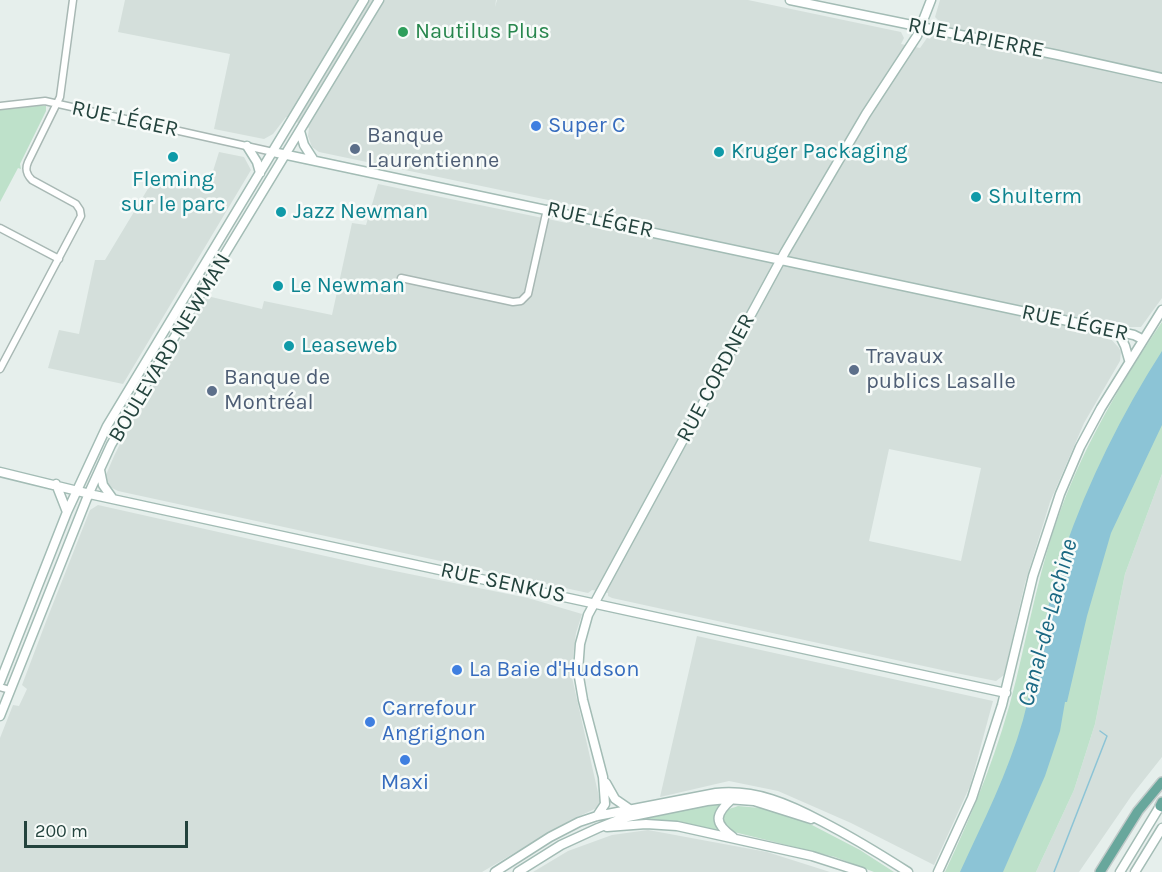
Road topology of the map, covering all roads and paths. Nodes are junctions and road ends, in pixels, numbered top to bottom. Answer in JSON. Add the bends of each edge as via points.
{"nodes":[{"id":1,"x":72,"y":0,"type":"edge"},
{"id":2,"x":364,"y":0,"type":"edge"},
{"id":3,"x":379,"y":0,"type":"edge"},
{"id":4,"x":789,"y":0,"type":"edge"},
{"id":5,"x":931,"y":0,"type":"edge"},
{"id":6,"x":921,"y":27,"type":"junction"},
{"id":7,"x":1162,"y":78,"type":"edge"},
{"id":8,"x":57,"y":104,"type":"junction"},
{"id":9,"x":0,"y":106,"type":"edge"},
{"id":10,"x":300,"y":131,"type":"junction"},
{"id":11,"x":247,"y":146,"type":"junction"},
{"id":12,"x":273,"y":152,"type":"junction"},
{"id":13,"x":286,"y":154,"type":"junction"},
{"id":14,"x":313,"y":159,"type":"junction"},
{"id":15,"x":260,"y":173,"type":"junction"},
{"id":16,"x":547,"y":209,"type":"junction"},
{"id":17,"x":0,"y":228,"type":"edge"},
{"id":18,"x":59,"y":259,"type":"junction"},
{"id":19,"x":781,"y":259,"type":"junction"},
{"id":20,"x":401,"y":278,"type":"dead end"},
{"id":21,"x":1162,"y":310,"type":"edge"},
{"id":22,"x":1118,"y":332,"type":"junction"},
{"id":23,"x":1142,"y":339,"type":"junction"},
{"id":24,"x":1129,"y":360,"type":"junction"},
{"id":25,"x":0,"y":369,"type":"edge"},
{"id":26,"x":99,"y":470,"type":"junction"},
{"id":27,"x":0,"y":472,"type":"edge"},
{"id":28,"x":56,"y":484,"type":"junction"},
{"id":29,"x":77,"y":490,"type":"junction"},
{"id":30,"x":89,"y":493,"type":"junction"},
{"id":31,"x":113,"y":499,"type":"junction"},
{"id":32,"x":68,"y":512,"type":"junction"},
{"id":33,"x":594,"y":603,"type":"junction"},
{"id":34,"x":0,"y":682,"type":"edge"},
{"id":35,"x":0,"y":687,"type":"edge"},
{"id":36,"x":1006,"y":693,"type":"junction"},
{"id":37,"x":6,"y":694,"type":"edge"},
{"id":38,"x":0,"y":716,"type":"edge"},
{"id":39,"x":603,"y":777,"type":"junction"},
{"id":40,"x":1162,"y":782,"type":"edge"},
{"id":41,"x":732,"y":799,"type":"junction"},
{"id":42,"x":1161,"y":805,"type":"edge"},
{"id":43,"x":631,"y":810,"type":"junction"},
{"id":44,"x":597,"y":816,"type":"junction"},
{"id":45,"x":823,"y":822,"type":"junction"},
{"id":46,"x":597,"y":828,"type":"junction"},
{"id":47,"x":1162,"y":828,"type":"edge"},
{"id":48,"x":733,"y":837,"type":"junction"},
{"id":49,"x":495,"y":872,"type":"edge"},
{"id":50,"x":518,"y":872,"type":"edge"},
{"id":51,"x":862,"y":872,"type":"edge"},
{"id":52,"x":908,"y":872,"type":"edge"},
{"id":53,"x":938,"y":872,"type":"edge"},
{"id":54,"x":1100,"y":872,"type":"edge"},
{"id":55,"x":1120,"y":872,"type":"edge"},
{"id":56,"x":1136,"y":872,"type":"edge"}],
"edges":[{"from":1,"to":8,"type":"street"},
{"from":2,"to":12,"type":"main road","name":"BOULEVARD NEWMAN"},
{"from":3,"to":10,"type":"main road","name":"BOULEVARD NEWMAN"},
{"from":4,"to":6,"type":"main road","name":"RUE LAPIERRE"},
{"from":5,"to":6,"type":"main road","name":"RUE CORDNER"},
{"from":6,"to":7,"type":"main road","name":"RUE LAPIERRE"},
{"from":6,"to":19,"type":"main road","name":"RUE CORDNER"},
{"from":8,"to":9,"type":"street","name":"RUE LÉGER","via":[[39,101]]},
{"from":8,"to":11,"type":"street","name":"RUE LÉGER"},
{"from":8,"to":18,"type":"street","via":[[26,169],[32,180],[80,210]]},
{"from":10,"to":13,"type":"main road","name":"BOULEVARD NEWMAN"},
{"from":10,"to":14,"type":"main road"},
{"from":11,"to":12,"type":"street","name":"RUE LÉGER"},
{"from":11,"to":15,"type":"main road"},
{"from":12,"to":13,"type":"main road","name":"RUE LÉGER"},
{"from":12,"to":15,"type":"main road","name":"BOULEVARD NEWMAN"},
{"from":13,"to":14,"type":"main road","name":"RUE LÉGER"},
{"from":13,"to":26,"type":"main road","name":"BOULEVARD NEWMAN","via":[[133,406]]},
{"from":14,"to":16,"type":"main road","name":"RUE LÉGER"},
{"from":15,"to":29,"type":"main road","name":"BOULEVARD NEWMAN","via":[[118,407]]},
{"from":16,"to":19,"type":"main road","name":"RUE LÉGER"},
{"from":16,"to":20,"type":"street","via":[[528,294],[521,301]]},
{"from":17,"to":18,"type":"street"},
{"from":18,"to":25,"type":"street"},
{"from":19,"to":22,"type":"main road","name":"RUE LÉGER"},
{"from":19,"to":33,"type":"main road","name":"RUE CORDNER"},
{"from":21,"to":23,"type":"main road"},
{"from":22,"to":23,"type":"main road","name":"RUE LÉGER"},
{"from":22,"to":24,"type":"main road"},
{"from":23,"to":24,"type":"main road"},
{"from":24,"to":36,"type":"main road","via":[[1090,428],[1055,508],[1027,597]]},
{"from":26,"to":30,"type":"main road","name":"BOULEVARD NEWMAN"},
{"from":26,"to":31,"type":"main road"},
{"from":27,"to":28,"type":"main road","name":"RUE SENKUS"},
{"from":28,"to":29,"type":"main road","name":"RUE SENKUS"},
{"from":28,"to":32,"type":"main road"},
{"from":29,"to":30,"type":"main road","name":"RUE SENKUS"},
{"from":29,"to":32,"type":"main road","name":"BOULEVARD NEWMAN"},
{"from":30,"to":31,"type":"main road","name":"RUE SENKUS"},
{"from":30,"to":37,"type":"main road","name":"BOULEVARD NEWMAN"},
{"from":31,"to":33,"type":"main road","name":"RUE SENKUS"},
{"from":32,"to":34,"type":"main road","name":"BOULEVARD NEWMAN"},
{"from":33,"to":36,"type":"main road","name":"RUE SENKUS"},
{"from":33,"to":39,"type":"main road","name":"RUE CORDNER","via":[[582,634],[578,671]]},
{"from":35,"to":37,"type":"street"},
{"from":36,"to":53,"type":"main road","via":[[972,798]]},
{"from":37,"to":38,"type":"main road","name":"BOULEVARD NEWMAN"},
{"from":39,"to":43,"type":"main road","via":[[613,798]]},
{"from":39,"to":44,"type":"main road","via":[[605,804]]},
{"from":40,"to":54,"type":"main road","via":[[1138,811]]},
{"from":41,"to":45,"type":"main road","via":[[762,803]]},
{"from":41,"to":46,"type":"main road","via":[[623,818]]},
{"from":41,"to":48,"type":"main road","via":[[721,811],[719,821]]},
{"from":42,"to":55,"type":"main road"},
{"from":43,"to":44,"type":"main road"},
{"from":43,"to":45,"type":"main road","via":[[739,792],[777,800]]},
{"from":44,"to":49,"type":"main road","via":[[557,833]]},
{"from":45,"to":52,"type":"main road"},
{"from":46,"to":48,"type":"main road","via":[[665,824]]},
{"from":46,"to":50,"type":"main road"},
{"from":47,"to":56,"type":"main road"},
{"from":48,"to":51,"type":"main road"}]}
